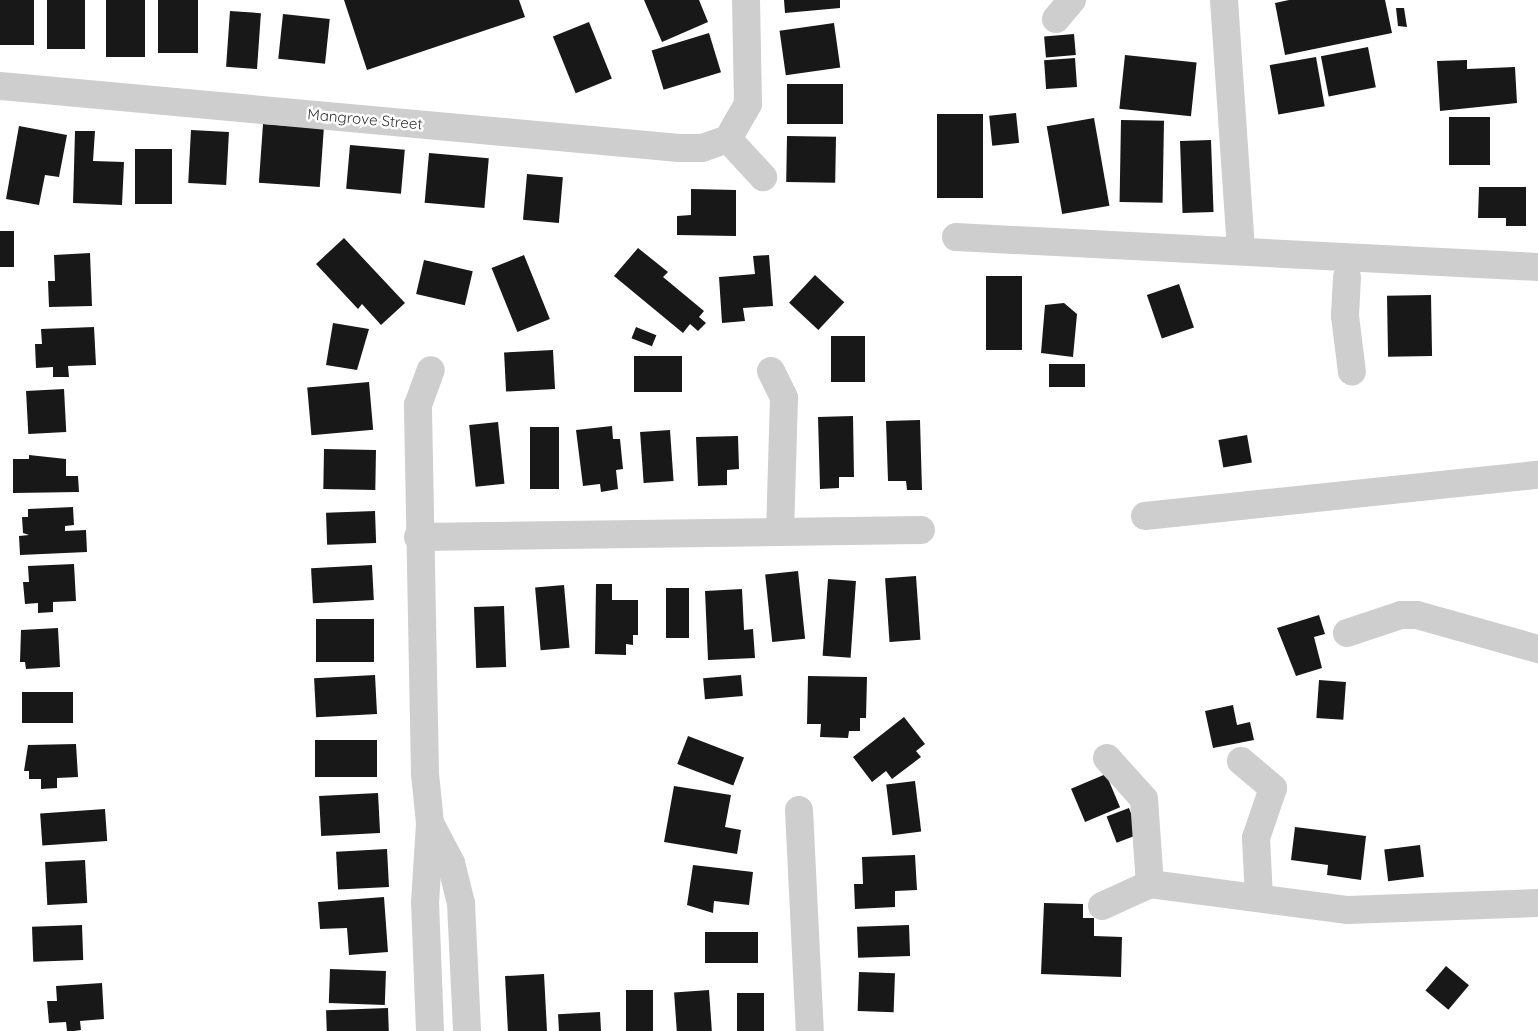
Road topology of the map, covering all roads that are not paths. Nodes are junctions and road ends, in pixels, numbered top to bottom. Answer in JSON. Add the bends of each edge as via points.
{"nodes":[{"id":1,"x":746,"y":0,"type":"edge"},
{"id":2,"x":1224,"y":0,"type":"edge"},
{"id":3,"x":0,"y":86,"type":"edge"},
{"id":4,"x":728,"y":139,"type":"junction"},
{"id":5,"x":763,"y":177,"type":"dead end"},
{"id":6,"x":956,"y":236,"type":"dead end"},
{"id":7,"x":1241,"y":249,"type":"junction"},
{"id":8,"x":1538,"y":267,"type":"edge"},
{"id":9,"x":1347,"y":277,"type":"dead end"},
{"id":10,"x":431,"y":370,"type":"dead end"},
{"id":11,"x":771,"y":371,"type":"dead end"},
{"id":12,"x":1352,"y":372,"type":"dead end"},
{"id":13,"x":1538,"y":475,"type":"edge"},
{"id":14,"x":1145,"y":516,"type":"dead end"},
{"id":15,"x":921,"y":530,"type":"dead end"},
{"id":16,"x":780,"y":532,"type":"junction"},
{"id":17,"x":418,"y":537,"type":"junction"},
{"id":18,"x":1347,"y":633,"type":"dead end"},
{"id":19,"x":1538,"y":649,"type":"edge"},
{"id":20,"x":1107,"y":758,"type":"dead end"},
{"id":21,"x":1242,"y":761,"type":"dead end"},
{"id":22,"x":799,"y":810,"type":"dead end"},
{"id":23,"x":430,"y":823,"type":"junction"},
{"id":24,"x":1150,"y":884,"type":"junction"},
{"id":25,"x":1259,"y":897,"type":"junction"},
{"id":26,"x":1538,"y":903,"type":"edge"},
{"id":27,"x":1102,"y":906,"type":"dead end"},
{"id":28,"x":430,"y":1031,"type":"edge"},
{"id":29,"x":467,"y":1031,"type":"edge"},
{"id":30,"x":810,"y":1031,"type":"edge"}],
"edges":[{"from":1,"to":4,"type":"street","via":[[748,104]]},
{"from":2,"to":7,"type":"street"},
{"from":3,"to":4,"type":"street","name":"Mangrove Street","via":[[679,148],[702,148]]},
{"from":4,"to":5,"type":"street"},
{"from":6,"to":7,"type":"street"},
{"from":7,"to":8,"type":"street"},
{"from":9,"to":12,"type":"street","via":[[1345,316]]},
{"from":10,"to":17,"type":"street","via":[[418,405]]},
{"from":11,"to":16,"type":"street","via":[[784,398]]},
{"from":13,"to":14,"type":"street"},
{"from":15,"to":16,"type":"street"},
{"from":16,"to":17,"type":"street"},
{"from":17,"to":23,"type":"street","via":[[425,774]]},
{"from":18,"to":19,"type":"street","via":[[1393,617],[1417,615]]},
{"from":20,"to":24,"type":"street","via":[[1144,799]]},
{"from":21,"to":25,"type":"street","via":[[1273,788],[1256,838]]},
{"from":22,"to":30,"type":"street"},
{"from":23,"to":28,"type":"street","via":[[425,903]]},
{"from":23,"to":29,"type":"street","via":[[451,863],[461,903]]},
{"from":24,"to":25,"type":"street"},
{"from":24,"to":27,"type":"street"},
{"from":25,"to":26,"type":"street"}]}
